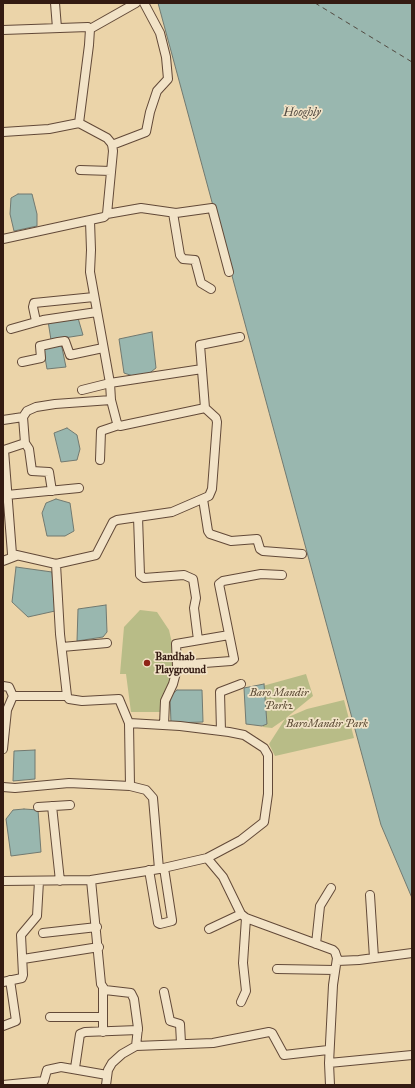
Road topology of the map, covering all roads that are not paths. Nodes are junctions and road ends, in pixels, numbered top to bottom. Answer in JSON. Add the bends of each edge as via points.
{"nodes":[{"id":1,"x":55,"y":3,"type":"edge"},
{"id":2,"x":136,"y":3,"type":"edge"},
{"id":3,"x":144,"y":3,"type":"edge"},
{"id":4,"x":57,"y":28,"type":"junction"},
{"id":5,"x":90,"y":29,"type":"junction"},
{"id":6,"x":3,"y":30,"type":"edge"},
{"id":7,"x":78,"y":123,"type":"junction"},
{"id":8,"x":3,"y":132,"type":"edge"},
{"id":9,"x":112,"y":145,"type":"junction"},
{"id":10,"x":80,"y":170,"type":"dead end"},
{"id":11,"x":111,"y":171,"type":"junction"},
{"id":12,"x":173,"y":213,"type":"junction"},
{"id":13,"x":107,"y":214,"type":"junction"},
{"id":14,"x":90,"y":221,"type":"junction"},
{"id":15,"x":3,"y":239,"type":"edge"},
{"id":16,"x":228,"y":272,"type":"dead end"},
{"id":17,"x":211,"y":288,"type":"dead end"},
{"id":18,"x":94,"y":297,"type":"junction"},
{"id":19,"x":97,"y":312,"type":"junction"},
{"id":20,"x":36,"y":321,"type":"junction"},
{"id":21,"x":11,"y":329,"type":"dead end"},
{"id":22,"x":240,"y":337,"type":"dead end"},
{"id":23,"x":103,"y":348,"type":"junction"},
{"id":24,"x":22,"y":362,"type":"dead end"},
{"id":25,"x":202,"y":369,"type":"junction"},
{"id":26,"x":110,"y":383,"type":"junction"},
{"id":27,"x":82,"y":390,"type":"dead end"},
{"id":28,"x":111,"y":400,"type":"junction"},
{"id":29,"x":205,"y":408,"type":"junction"},
{"id":30,"x":23,"y":417,"type":"junction"},
{"id":31,"x":3,"y":420,"type":"edge"},
{"id":32,"x":119,"y":426,"type":"junction"},
{"id":33,"x":25,"y":443,"type":"junction"},
{"id":34,"x":100,"y":460,"type":"dead end"},
{"id":35,"x":4,"y":462,"type":"edge"},
{"id":36,"x":79,"y":488,"type":"dead end"},
{"id":37,"x":52,"y":491,"type":"junction"},
{"id":38,"x":7,"y":495,"type":"junction"},
{"id":39,"x":203,"y":499,"type":"junction"},
{"id":40,"x":138,"y":517,"type":"junction"},
{"id":41,"x":302,"y":554,"type":"dead end"},
{"id":42,"x":16,"y":556,"type":"junction"},
{"id":43,"x":3,"y":562,"type":"edge"},
{"id":44,"x":56,"y":564,"type":"junction"},
{"id":45,"x":282,"y":575,"type":"dead end"},
{"id":46,"x":229,"y":635,"type":"junction"},
{"id":47,"x":198,"y":640,"type":"junction"},
{"id":48,"x":107,"y":643,"type":"dead end"},
{"id":49,"x":62,"y":647,"type":"junction"},
{"id":50,"x":177,"y":666,"type":"junction"},
{"id":51,"x":241,"y":684,"type":"dead end"},
{"id":52,"x":3,"y":686,"type":"edge"},
{"id":53,"x":13,"y":696,"type":"junction"},
{"id":54,"x":67,"y":696,"type":"junction"},
{"id":55,"x":129,"y":723,"type":"junction"},
{"id":56,"x":164,"y":725,"type":"junction"},
{"id":57,"x":221,"y":731,"type":"junction"},
{"id":58,"x":3,"y":749,"type":"edge"},
{"id":59,"x":130,"y":786,"type":"junction"},
{"id":60,"x":3,"y":787,"type":"edge"},
{"id":61,"x":70,"y":805,"type":"dead end"},
{"id":62,"x":52,"y":806,"type":"junction"},
{"id":63,"x":38,"y":807,"type":"dead end"},
{"id":64,"x":208,"y":858,"type":"junction"},
{"id":65,"x":162,"y":868,"type":"junction"},
{"id":66,"x":149,"y":870,"type":"junction"},
{"id":67,"x":91,"y":880,"type":"junction"},
{"id":68,"x":3,"y":881,"type":"edge"},
{"id":69,"x":39,"y":881,"type":"junction"},
{"id":70,"x":60,"y":881,"type":"junction"},
{"id":71,"x":331,"y":888,"type":"dead end"},
{"id":72,"x":370,"y":895,"type":"dead end"},
{"id":73,"x":244,"y":916,"type":"junction"},
{"id":74,"x":96,"y":927,"type":"junction"},
{"id":75,"x":209,"y":929,"type":"dead end"},
{"id":76,"x":43,"y":933,"type":"dead end"},
{"id":77,"x":316,"y":944,"type":"junction"},
{"id":78,"x":99,"y":947,"type":"junction"},
{"id":79,"x":412,"y":953,"type":"edge"},
{"id":80,"x":23,"y":958,"type":"junction"},
{"id":81,"x":374,"y":958,"type":"junction"},
{"id":82,"x":337,"y":961,"type":"junction"},
{"id":83,"x":277,"y":968,"type":"dead end"},
{"id":84,"x":335,"y":970,"type":"junction"},
{"id":85,"x":7,"y":981,"type":"edge"},
{"id":86,"x":103,"y":988,"type":"junction"},
{"id":87,"x":164,"y":992,"type":"dead end"},
{"id":88,"x":241,"y":1002,"type":"dead end"},
{"id":89,"x":50,"y":1017,"type":"dead end"},
{"id":90,"x":103,"y":1017,"type":"junction"},
{"id":91,"x":3,"y":1026,"type":"edge"},
{"id":92,"x":138,"y":1030,"type":"junction"},
{"id":93,"x":103,"y":1032,"type":"junction"},
{"id":94,"x":181,"y":1043,"type":"junction"},
{"id":95,"x":136,"y":1046,"type":"junction"},
{"id":96,"x":328,"y":1050,"type":"junction"},
{"id":97,"x":412,"y":1055,"type":"edge"},
{"id":98,"x":329,"y":1063,"type":"junction"},
{"id":99,"x":74,"y":1068,"type":"junction"},
{"id":100,"x":107,"y":1075,"type":"junction"},
{"id":101,"x":3,"y":1085,"type":"edge"},
{"id":102,"x":106,"y":1085,"type":"edge"},
{"id":103,"x":330,"y":1085,"type":"edge"}],
"edges":[{"from":1,"to":4,"type":"street"},
{"from":2,"to":5,"type":"street"},
{"from":3,"to":9,"type":"street","via":[[160,33],[168,80],[157,91],[146,132]]},
{"from":4,"to":5,"type":"street"},
{"from":4,"to":6,"type":"street"},
{"from":5,"to":7,"type":"street"},
{"from":7,"to":8,"type":"street","via":[[49,129]]},
{"from":7,"to":9,"type":"street","via":[[108,138]]},
{"from":9,"to":11,"type":"street"},
{"from":10,"to":11,"type":"street"},
{"from":11,"to":13,"type":"street"},
{"from":12,"to":13,"type":"street","via":[[144,208]]},
{"from":12,"to":16,"type":"street","via":[[213,208]]},
{"from":12,"to":17,"type":"street","via":[[180,256],[195,260],[201,283]]},
{"from":13,"to":14,"type":"street"},
{"from":14,"to":15,"type":"street"},
{"from":14,"to":18,"type":"street","via":[[90,269]]},
{"from":18,"to":19,"type":"street"},
{"from":18,"to":20,"type":"street","via":[[34,303]]},
{"from":19,"to":20,"type":"street"},
{"from":19,"to":23,"type":"street"},
{"from":20,"to":21,"type":"street"},
{"from":22,"to":25,"type":"street","via":[[200,345]]},
{"from":23,"to":24,"type":"street","via":[[70,355],[65,341],[58,342],[40,346],[41,358]]},
{"from":23,"to":26,"type":"street"},
{"from":25,"to":26,"type":"street"},
{"from":25,"to":29,"type":"street"},
{"from":26,"to":27,"type":"street"},
{"from":26,"to":28,"type":"street"},
{"from":28,"to":30,"type":"street","via":[[36,407],[27,411]]},
{"from":28,"to":32,"type":"street"},
{"from":29,"to":32,"type":"street"},
{"from":29,"to":39,"type":"street","via":[[217,422],[212,489],[209,496]]},
{"from":30,"to":31,"type":"street"},
{"from":30,"to":33,"type":"street"},
{"from":32,"to":34,"type":"street","via":[[100,431]]},
{"from":33,"to":35,"type":"street","via":[[4,449]]},
{"from":33,"to":37,"type":"street","via":[[29,449],[32,471],[49,472]]},
{"from":35,"to":38,"type":"street"},
{"from":36,"to":37,"type":"street"},
{"from":37,"to":38,"type":"street"},
{"from":38,"to":42,"type":"street","via":[[12,554]]},
{"from":39,"to":40,"type":"street","via":[[178,510]]},
{"from":39,"to":41,"type":"street","via":[[210,534],[231,540],[257,539],[263,551]]},
{"from":40,"to":44,"type":"street","via":[[113,522],[96,555]]},
{"from":40,"to":47,"type":"street","via":[[140,575],[144,578],[184,574],[192,579],[196,598],[194,608]]},
{"from":42,"to":43,"type":"street"},
{"from":42,"to":44,"type":"street"},
{"from":44,"to":49,"type":"street"},
{"from":45,"to":46,"type":"street","via":[[261,574],[219,584]]},
{"from":46,"to":47,"type":"street"},
{"from":46,"to":50,"type":"street","via":[[233,660]]},
{"from":47,"to":50,"type":"street","via":[[176,644]]},
{"from":48,"to":49,"type":"street"},
{"from":49,"to":54,"type":"street"},
{"from":50,"to":56,"type":"street","via":[[174,682],[165,701]]},
{"from":51,"to":57,"type":"street","via":[[220,692]]},
{"from":52,"to":53,"type":"street","via":[[9,687]]},
{"from":53,"to":54,"type":"street"},
{"from":53,"to":58,"type":"street","via":[[7,710]]},
{"from":54,"to":55,"type":"street","via":[[69,699],[82,701],[119,699]]},
{"from":55,"to":56,"type":"street"},
{"from":55,"to":59,"type":"street"},
{"from":56,"to":57,"type":"street"},
{"from":57,"to":64,"type":"street","via":[[244,735],[264,748],[268,755],[268,794],[263,824],[242,840]]},
{"from":59,"to":60,"type":"street","via":[[69,783]]},
{"from":59,"to":65,"type":"street","via":[[146,790],[154,798]]},
{"from":61,"to":62,"type":"street"},
{"from":62,"to":63,"type":"street"},
{"from":62,"to":70,"type":"street"},
{"from":64,"to":65,"type":"street"},
{"from":64,"to":73,"type":"street"},
{"from":65,"to":66,"type":"street"},
{"from":65,"to":66,"type":"street","via":[[172,922],[160,924]]},
{"from":66,"to":67,"type":"street"},
{"from":67,"to":70,"type":"street"},
{"from":67,"to":74,"type":"street"},
{"from":68,"to":69,"type":"street"},
{"from":69,"to":70,"type":"street"},
{"from":69,"to":80,"type":"street","via":[[37,916],[21,935]]},
{"from":71,"to":77,"type":"street","via":[[320,906]]},
{"from":72,"to":81,"type":"street"},
{"from":73,"to":75,"type":"street"},
{"from":73,"to":77,"type":"street"},
{"from":73,"to":88,"type":"street","via":[[243,963],[246,991]]},
{"from":74,"to":76,"type":"street"},
{"from":74,"to":78,"type":"street"},
{"from":77,"to":82,"type":"street","via":[[333,950],[337,955]]},
{"from":78,"to":80,"type":"street"},
{"from":78,"to":86,"type":"street"},
{"from":79,"to":81,"type":"street"},
{"from":80,"to":85,"type":"street","via":[[22,978]]},
{"from":81,"to":82,"type":"street"},
{"from":82,"to":84,"type":"street"},
{"from":83,"to":84,"type":"street"},
{"from":84,"to":96,"type":"street"},
{"from":85,"to":91,"type":"street","via":[[16,1021]]},
{"from":86,"to":90,"type":"street"},
{"from":86,"to":92,"type":"street","via":[[131,993]]},
{"from":87,"to":94,"type":"street","via":[[170,1020],[180,1024]]},
{"from":89,"to":90,"type":"street"},
{"from":90,"to":93,"type":"street"},
{"from":92,"to":93,"type":"street"},
{"from":92,"to":95,"type":"street"},
{"from":93,"to":99,"type":"street","via":[[85,1032],[79,1036]]},
{"from":94,"to":95,"type":"street"},
{"from":94,"to":96,"type":"street","via":[[213,1043],[269,1032],[284,1055]]},
{"from":95,"to":100,"type":"street","via":[[117,1059]]},
{"from":96,"to":98,"type":"street"},
{"from":97,"to":98,"type":"street"},
{"from":98,"to":103,"type":"street"},
{"from":99,"to":100,"type":"street"},
{"from":99,"to":101,"type":"street","via":[[48,1070],[44,1081]]},
{"from":100,"to":102,"type":"street"}]}
